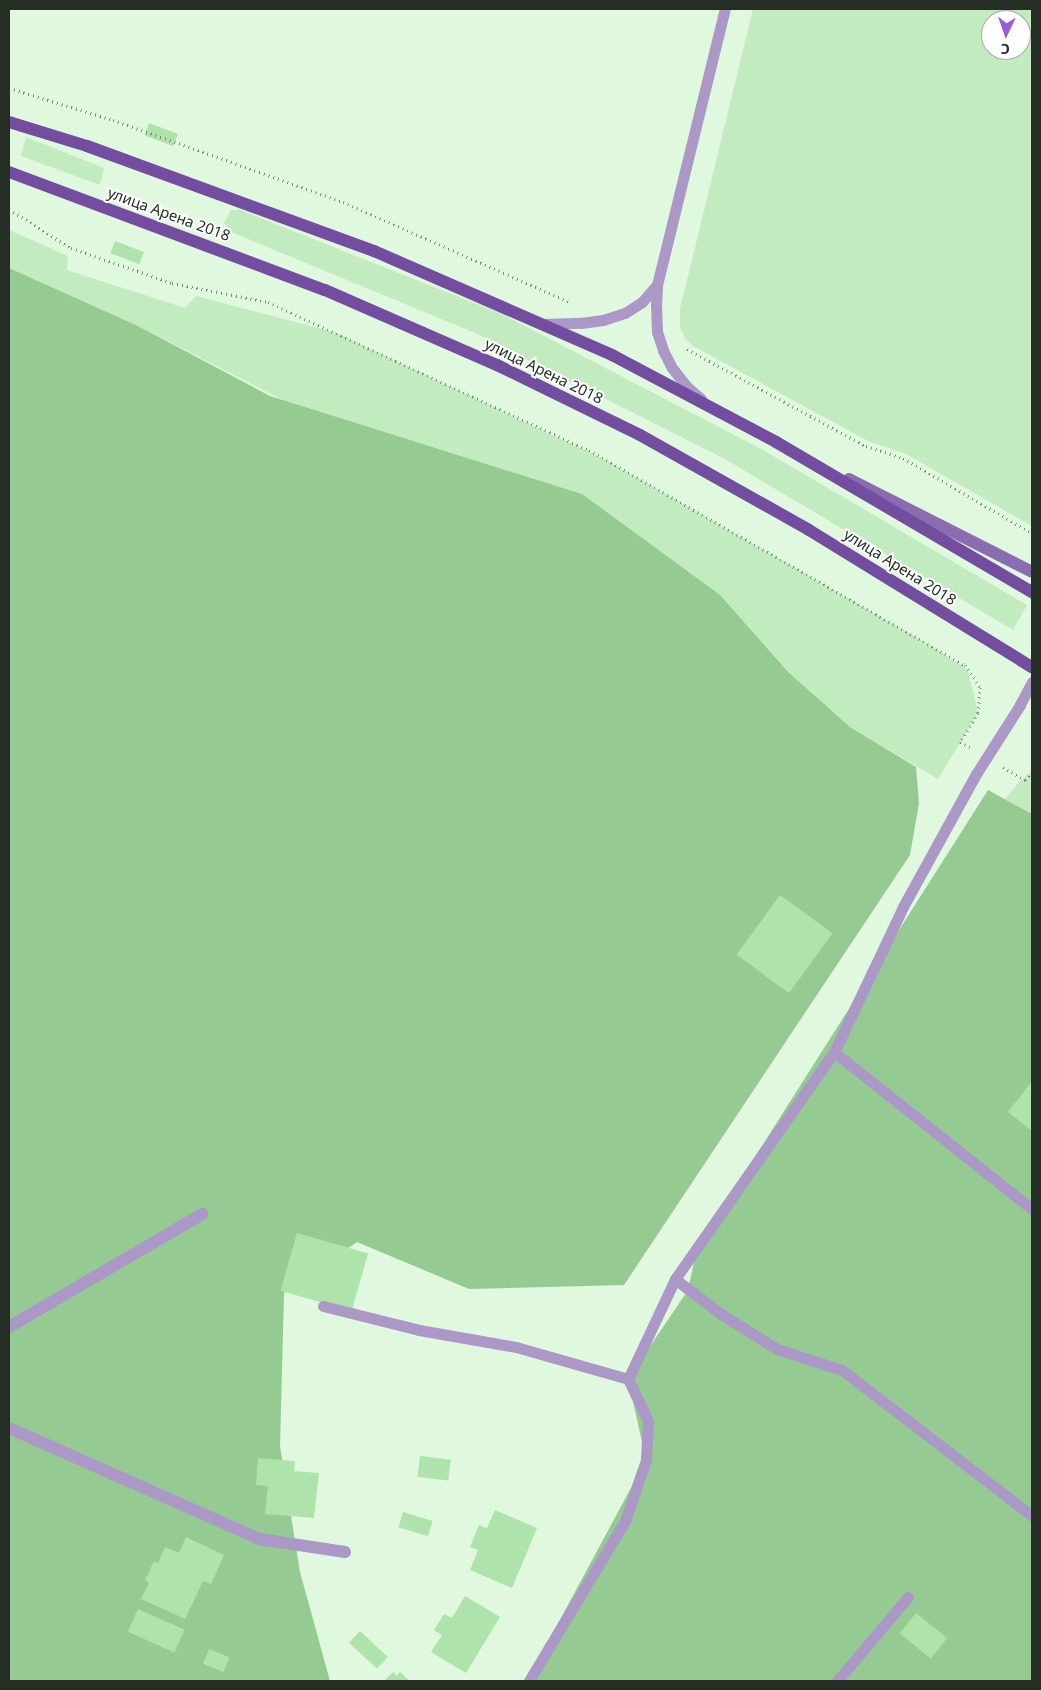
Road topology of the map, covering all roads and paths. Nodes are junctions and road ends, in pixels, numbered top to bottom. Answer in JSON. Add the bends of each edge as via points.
{"nodes":[{"id":1,"x":725,"y":9,"type":"edge"},
{"id":2,"x":9,"y":88,"type":"edge"},
{"id":3,"x":9,"y":122,"type":"edge"},
{"id":4,"x":9,"y":172,"type":"edge"},
{"id":5,"x":9,"y":209,"type":"edge"},
{"id":6,"x":657,"y":285,"type":"junction"},
{"id":7,"x":573,"y":304,"type":"dead end"},
{"id":8,"x":544,"y":324,"type":"junction"},
{"id":9,"x":680,"y":344,"type":"dead end"},
{"id":10,"x":713,"y":410,"type":"junction"},
{"id":11,"x":776,"y":442,"type":"junction"},
{"id":12,"x":1032,"y":533,"type":"edge"},
{"id":13,"x":1032,"y":572,"type":"edge"},
{"id":14,"x":1032,"y":592,"type":"edge"},
{"id":15,"x":1032,"y":667,"type":"edge"},
{"id":16,"x":1032,"y":682,"type":"edge"},
{"id":17,"x":960,"y":742,"type":"dead end"},
{"id":18,"x":1032,"y":772,"type":"edge"},
{"id":19,"x":1025,"y":780,"type":"dead end"},
{"id":20,"x":834,"y":1052,"type":"junction"},
{"id":21,"x":1032,"y":1209,"type":"edge"},
{"id":22,"x":202,"y":1214,"type":"dead end"},
{"id":23,"x":675,"y":1279,"type":"junction"},
{"id":24,"x":323,"y":1306,"type":"dead end"},
{"id":25,"x":9,"y":1327,"type":"edge"},
{"id":26,"x":628,"y":1380,"type":"junction"},
{"id":27,"x":9,"y":1428,"type":"edge"},
{"id":28,"x":1032,"y":1516,"type":"edge"},
{"id":29,"x":345,"y":1552,"type":"dead end"},
{"id":30,"x":908,"y":1597,"type":"dead end"},
{"id":31,"x":529,"y":1681,"type":"edge"},
{"id":32,"x":837,"y":1681,"type":"edge"}],
"edges":[{"from":1,"to":6,"type":"lane"},
{"from":2,"to":7,"type":"path","via":[[113,120],[343,202]]},
{"from":3,"to":8,"type":"main road","via":[[87,146],[374,251]]},
{"from":4,"to":15,"type":"main road","name":"улица Арена 2018","via":[[326,290],[515,374],[640,435],[800,525]]},
{"from":5,"to":17,"type":"path","via":[[71,248],[172,283],[268,302],[588,450],[965,665],[980,687],[978,714]]},
{"from":6,"to":8,"type":"lane","via":[[642,302],[625,313],[582,323]]},
{"from":6,"to":10,"type":"lane","via":[[657,332],[663,350],[687,387]]},
{"from":8,"to":10,"type":"main road","via":[[612,355]]},
{"from":9,"to":12,"type":"path","via":[[866,446],[903,458]]},
{"from":10,"to":11,"type":"main road"},
{"from":11,"to":13,"type":"main road"},
{"from":11,"to":14,"type":"main road"},
{"from":16,"to":20,"type":"lane","via":[[976,774],[903,907]]},
{"from":18,"to":19,"type":"path"},
{"from":20,"to":21,"type":"lane"},
{"from":20,"to":23,"type":"lane"},
{"from":22,"to":25,"type":"street"},
{"from":23,"to":26,"type":"lane"},
{"from":23,"to":28,"type":"lane","via":[[721,1314],[777,1349],[842,1370]]},
{"from":24,"to":26,"type":"lane","via":[[419,1330],[516,1348]]},
{"from":26,"to":31,"type":"lane","via":[[648,1421],[646,1460],[625,1522]]},
{"from":27,"to":29,"type":"street","via":[[259,1539]]},
{"from":30,"to":32,"type":"lane"}]}
